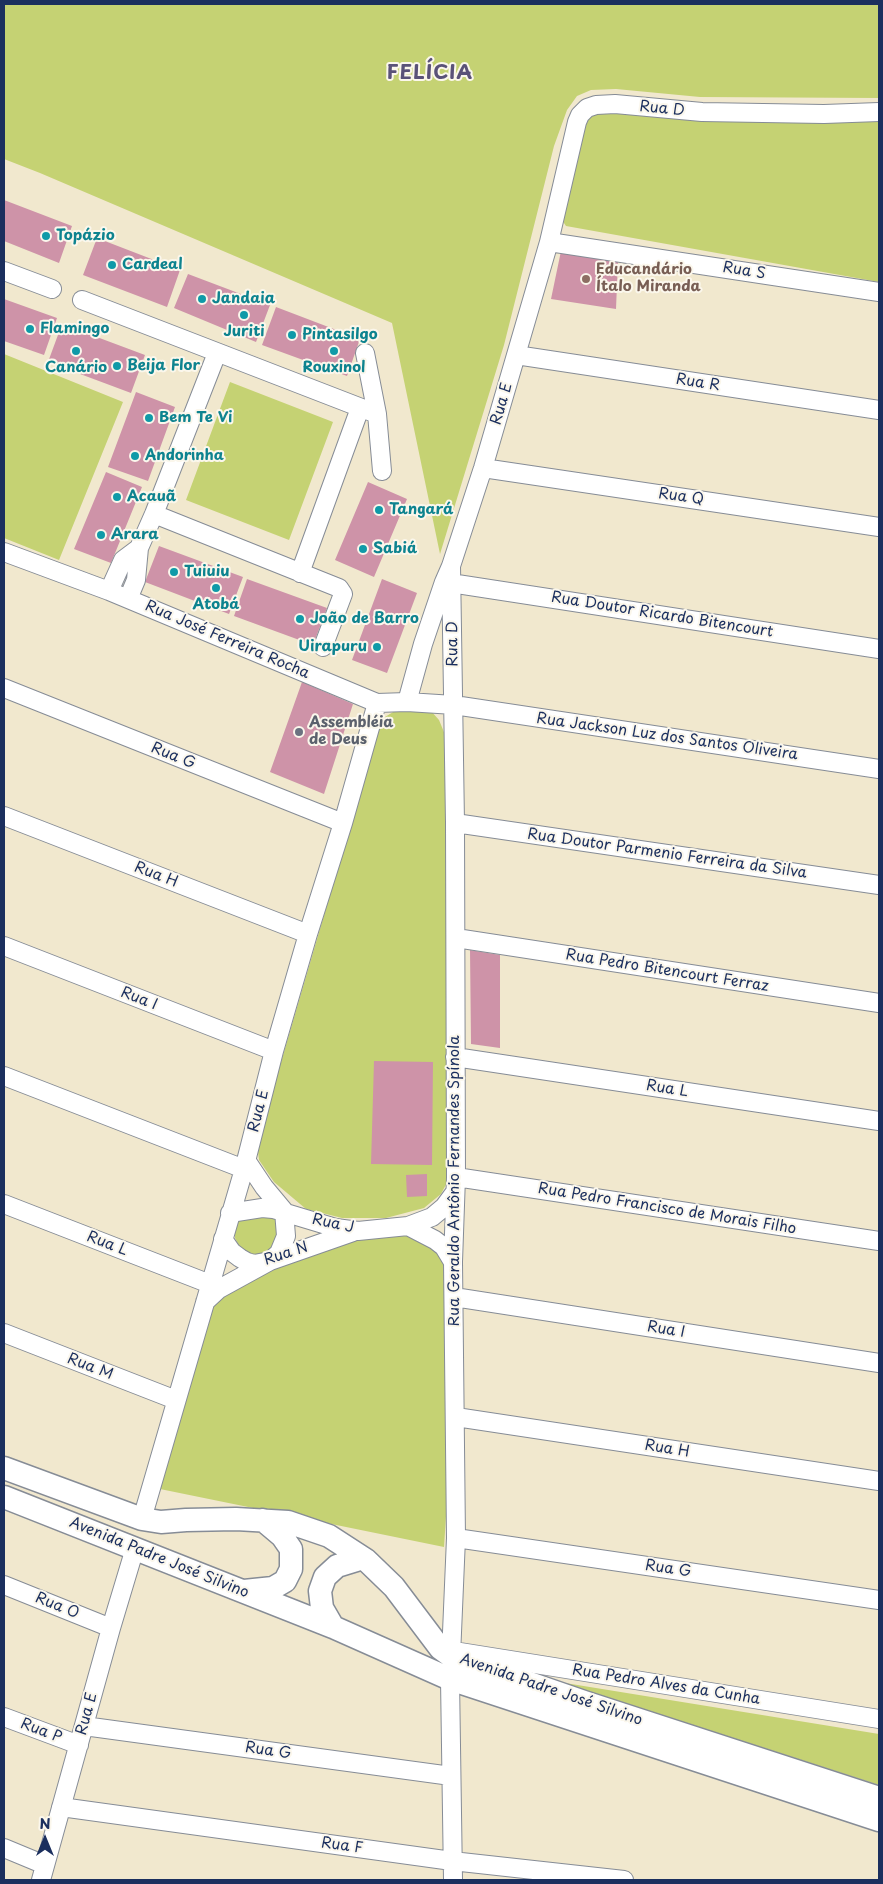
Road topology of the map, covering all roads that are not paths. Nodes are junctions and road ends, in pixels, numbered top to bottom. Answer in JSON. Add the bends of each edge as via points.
{"nodes":[{"id":1,"x":879,"y":112,"type":"edge"},
{"id":2,"x":548,"y":242,"type":"junction"},
{"id":3,"x":4,"y":271,"type":"edge"},
{"id":4,"x":52,"y":289,"type":"dead end"},
{"id":5,"x":879,"y":292,"type":"edge"},
{"id":6,"x":82,"y":300,"type":"dead end"},
{"id":7,"x":217,"y":353,"type":"junction"},
{"id":8,"x":365,"y":353,"type":"dead end"},
{"id":9,"x":516,"y":355,"type":"junction"},
{"id":10,"x":360,"y":408,"type":"junction"},
{"id":11,"x":879,"y":410,"type":"edge"},
{"id":12,"x":377,"y":414,"type":"junction"},
{"id":13,"x":483,"y":468,"type":"junction"},
{"id":14,"x":382,"y":471,"type":"dead end"},
{"id":15,"x":154,"y":514,"type":"junction"},
{"id":16,"x":879,"y":527,"type":"edge"},
{"id":17,"x":139,"y":548,"type":"junction"},
{"id":18,"x":4,"y":552,"type":"edge"},
{"id":19,"x":300,"y":573,"type":"junction"},
{"id":20,"x":448,"y":583,"type":"junction"},
{"id":21,"x":109,"y":592,"type":"junction"},
{"id":22,"x":128,"y":600,"type":"junction"},
{"id":23,"x":323,"y":647,"type":"dead end"},
{"id":24,"x":879,"y":649,"type":"edge"},
{"id":25,"x":4,"y":688,"type":"edge"},
{"id":26,"x":407,"y":702,"type":"junction"},
{"id":27,"x":377,"y":703,"type":"junction"},
{"id":28,"x":454,"y":705,"type":"junction"},
{"id":29,"x":879,"y":769,"type":"edge"},
{"id":30,"x":4,"y":816,"type":"edge"},
{"id":31,"x":343,"y":823,"type":"junction"},
{"id":32,"x":456,"y":824,"type":"junction"},
{"id":33,"x":879,"y":885,"type":"edge"},
{"id":34,"x":308,"y":934,"type":"junction"},
{"id":35,"x":456,"y":938,"type":"junction"},
{"id":36,"x":4,"y":946,"type":"edge"},
{"id":37,"x":879,"y":1003,"type":"edge"},
{"id":38,"x":274,"y":1051,"type":"junction"},
{"id":39,"x":455,"y":1057,"type":"junction"},
{"id":40,"x":4,"y":1076,"type":"edge"},
{"id":41,"x":879,"y":1121,"type":"edge"},
{"id":42,"x":245,"y":1165,"type":"junction"},
{"id":43,"x":456,"y":1185,"type":"junction"},
{"id":44,"x":4,"y":1204,"type":"edge"},
{"id":45,"x":284,"y":1211,"type":"junction"},
{"id":46,"x":230,"y":1213,"type":"junction"},
{"id":47,"x":408,"y":1226,"type":"junction"},
{"id":48,"x":358,"y":1230,"type":"junction"},
{"id":49,"x":223,"y":1239,"type":"junction"},
{"id":50,"x":879,"y":1241,"type":"edge"},
{"id":51,"x":270,"y":1261,"type":"junction"},
{"id":52,"x":453,"y":1262,"type":"junction"},
{"id":53,"x":210,"y":1284,"type":"junction"},
{"id":54,"x":454,"y":1297,"type":"junction"},
{"id":55,"x":204,"y":1302,"type":"junction"},
{"id":56,"x":4,"y":1333,"type":"edge"},
{"id":57,"x":879,"y":1363,"type":"edge"},
{"id":58,"x":176,"y":1400,"type":"junction"},
{"id":59,"x":456,"y":1417,"type":"junction"},
{"id":60,"x":4,"y":1468,"type":"edge"},
{"id":61,"x":879,"y":1481,"type":"edge"},
{"id":62,"x":4,"y":1497,"type":"edge"},
{"id":63,"x":142,"y":1519,"type":"junction"},
{"id":64,"x":263,"y":1520,"type":"junction"},
{"id":65,"x":456,"y":1538,"type":"junction"},
{"id":66,"x":135,"y":1548,"type":"junction"},
{"id":67,"x":363,"y":1558,"type":"junction"},
{"id":68,"x":4,"y":1585,"type":"edge"},
{"id":69,"x":243,"y":1591,"type":"junction"},
{"id":70,"x":879,"y":1600,"type":"edge"},
{"id":71,"x":333,"y":1627,"type":"junction"},
{"id":72,"x":111,"y":1628,"type":"junction"},
{"id":73,"x":452,"y":1653,"type":"junction"},
{"id":74,"x":450,"y":1679,"type":"junction"},
{"id":75,"x":4,"y":1717,"type":"edge"},
{"id":76,"x":879,"y":1719,"type":"edge"},
{"id":77,"x":84,"y":1726,"type":"junction"},
{"id":78,"x":79,"y":1745,"type":"junction"},
{"id":79,"x":451,"y":1776,"type":"junction"},
{"id":80,"x":879,"y":1798,"type":"edge"},
{"id":81,"x":61,"y":1807,"type":"junction"},
{"id":82,"x":879,"y":1820,"type":"edge"},
{"id":83,"x":4,"y":1848,"type":"edge"},
{"id":84,"x":452,"y":1861,"type":"junction"},
{"id":85,"x":43,"y":1872,"type":"edge"},
{"id":86,"x":452,"y":1880,"type":"edge"},
{"id":87,"x":624,"y":1880,"type":"edge"}],
"edges":[{"from":1,"to":2,"type":"street","name":"Rua D","via":[[702,112],[615,104],[586,108],[577,122]]},
{"from":2,"to":5,"type":"street","name":"Rua S"},
{"from":2,"to":9,"type":"street","name":"Rua E"},
{"from":3,"to":4,"type":"street"},
{"from":6,"to":7,"type":"street"},
{"from":7,"to":10,"type":"street"},
{"from":7,"to":15,"type":"street"},
{"from":8,"to":12,"type":"street"},
{"from":9,"to":11,"type":"street","name":"Rua R"},
{"from":9,"to":13,"type":"street","name":"Rua E"},
{"from":10,"to":12,"type":"street"},
{"from":10,"to":19,"type":"street"},
{"from":12,"to":14,"type":"street"},
{"from":13,"to":16,"type":"street","name":"Rua Q"},
{"from":13,"to":20,"type":"street","name":"Rua E"},
{"from":15,"to":17,"type":"street"},
{"from":15,"to":19,"type":"street"},
{"from":17,"to":21,"type":"street","via":[[123,560]]},
{"from":17,"to":22,"type":"street","via":[[136,580]]},
{"from":18,"to":21,"type":"street","name":"Rua José Ferreira Rocha"},
{"from":19,"to":23,"type":"street","via":[[342,590]]},
{"from":20,"to":24,"type":"street","name":"Rua Doutor Ricardo Bitencourt"},
{"from":20,"to":26,"type":"street","name":"Rua E","via":[[423,644]]},
{"from":20,"to":28,"type":"street","name":"Rua D"},
{"from":21,"to":22,"type":"street","name":"Rua José Ferreira Rocha"},
{"from":22,"to":27,"type":"street","name":"Rua José Ferreira Rocha"},
{"from":25,"to":31,"type":"street","name":"Rua G"},
{"from":26,"to":27,"type":"street","name":"Rua José Ferreira Rocha"},
{"from":26,"to":28,"type":"street","name":"Rua José Ferreira Rocha"},
{"from":27,"to":31,"type":"street","name":"Rua E"},
{"from":28,"to":29,"type":"street","name":"Rua Jackson Luz dos Santos Oliveira"},
{"from":28,"to":32,"type":"street","name":"Rua Geraldo Antônio Fernandes Spínola"},
{"from":30,"to":34,"type":"street","name":"Rua H"},
{"from":31,"to":34,"type":"street","name":"Rua E"},
{"from":32,"to":33,"type":"street","name":"Rua Doutor Parmenio Ferreira da Silva"},
{"from":32,"to":35,"type":"street","name":"Rua Geraldo Antônio Fernandes Spínola"},
{"from":34,"to":38,"type":"street","name":"Rua E"},
{"from":35,"to":37,"type":"street","name":"Rua Pedro Bitencourt Ferraz"},
{"from":35,"to":39,"type":"street","name":"Rua Geraldo Antônio Fernandes Spínola"},
{"from":36,"to":38,"type":"street","name":"Rua I"},
{"from":38,"to":42,"type":"street","name":"Rua E"},
{"from":39,"to":41,"type":"street","name":"Rua L"},
{"from":39,"to":43,"type":"street","name":"Rua Geraldo Antônio Fernandes Spínola"},
{"from":40,"to":42,"type":"street"},
{"from":42,"to":45,"type":"street"},
{"from":42,"to":46,"type":"street","name":"Rua E"},
{"from":43,"to":47,"type":"street","name":"Rua J","via":[[444,1207],[432,1217]]},
{"from":43,"to":50,"type":"street","name":"Rua Pedro Francisco de Morais Filho"},
{"from":43,"to":52,"type":"street","name":"Rua Geraldo Antônio Fernandes Spínola"},
{"from":44,"to":53,"type":"street","name":"Rua L"},
{"from":45,"to":46,"type":"street","name":"Rua J","via":[[262,1208]]},
{"from":45,"to":48,"type":"street","name":"Rua J","via":[[336,1228]]},
{"from":45,"to":51,"type":"street","via":[[286,1236],[279,1253]]},
{"from":46,"to":49,"type":"street","name":"Rua E"},
{"from":47,"to":48,"type":"street","name":"Rua J"},
{"from":47,"to":52,"type":"street","via":[[444,1247]]},
{"from":48,"to":51,"type":"street","name":"Rua N"},
{"from":49,"to":51,"type":"street","name":"Rua N","via":[[232,1252],[247,1262]]},
{"from":49,"to":53,"type":"street","name":"Rua E"},
{"from":51,"to":55,"type":"street","via":[[219,1289]]},
{"from":52,"to":54,"type":"street","name":"Rua Geraldo Antônio Fernandes Spínola"},
{"from":53,"to":55,"type":"street","name":"Rua E"},
{"from":54,"to":57,"type":"street","name":"Rua I"},
{"from":54,"to":59,"type":"street","name":"Rua Geraldo Antônio Fernandes Spínola"},
{"from":55,"to":58,"type":"street","name":"Rua E"},
{"from":56,"to":58,"type":"street","name":"Rua M"},
{"from":58,"to":63,"type":"street","name":"Rua E"},
{"from":59,"to":61,"type":"street","name":"Rua H"},
{"from":59,"to":65,"type":"street","name":"Rua Geraldo Antônio Fernandes Spínola"},
{"from":60,"to":63,"type":"main road","name":"Avenida Padre José Silvino"},
{"from":62,"to":66,"type":"main road","name":"Avenida Padre José Silvino"},
{"from":63,"to":64,"type":"main road","name":"Avenida Padre José Silvino","via":[[161,1522],[236,1518]]},
{"from":64,"to":67,"type":"main road","name":"Avenida Padre José Silvino","via":[[288,1522],[329,1536]]},
{"from":64,"to":69,"type":"main road","via":[[282,1536],[291,1549],[291,1569],[285,1580],[273,1588]]},
{"from":65,"to":70,"type":"street","name":"Rua G"},
{"from":65,"to":73,"type":"street","name":"Rua Geraldo Antônio Fernandes Spínola"},
{"from":66,"to":69,"type":"main road","name":"Avenida Padre José Silvino"},
{"from":66,"to":72,"type":"street","name":"Rua E"},
{"from":67,"to":71,"type":"main road","via":[[337,1566],[325,1578],[320,1590],[322,1608]]},
{"from":67,"to":73,"type":"main road","name":"Avenida Padre José Silvino","via":[[394,1587],[440,1648]]},
{"from":68,"to":72,"type":"street","name":"Rua O"},
{"from":69,"to":71,"type":"main road","name":"Avenida Padre José Silvino"},
{"from":71,"to":74,"type":"main road","name":"Avenida Padre José Silvino"},
{"from":72,"to":77,"type":"street","name":"Rua E"},
{"from":73,"to":76,"type":"street","name":"Rua Pedro Alves da Cunha"},
{"from":73,"to":80,"type":"main road","name":"Avenida Padre José Silvino","via":[[584,1702]]},
{"from":74,"to":79,"type":"street"},
{"from":74,"to":82,"type":"main road","name":"Avenida Padre José Silvino"},
{"from":75,"to":78,"type":"street","name":"Rua P"},
{"from":77,"to":78,"type":"street","name":"Rua E"},
{"from":77,"to":79,"type":"street","name":"Rua G"},
{"from":78,"to":81,"type":"street","name":"Rua E"},
{"from":79,"to":84,"type":"street"},
{"from":81,"to":84,"type":"street","name":"Rua F"},
{"from":81,"to":85,"type":"street","name":"Rua E"},
{"from":83,"to":85,"type":"street"},
{"from":84,"to":86,"type":"street"},
{"from":84,"to":87,"type":"street","name":"Rua F"}]}
